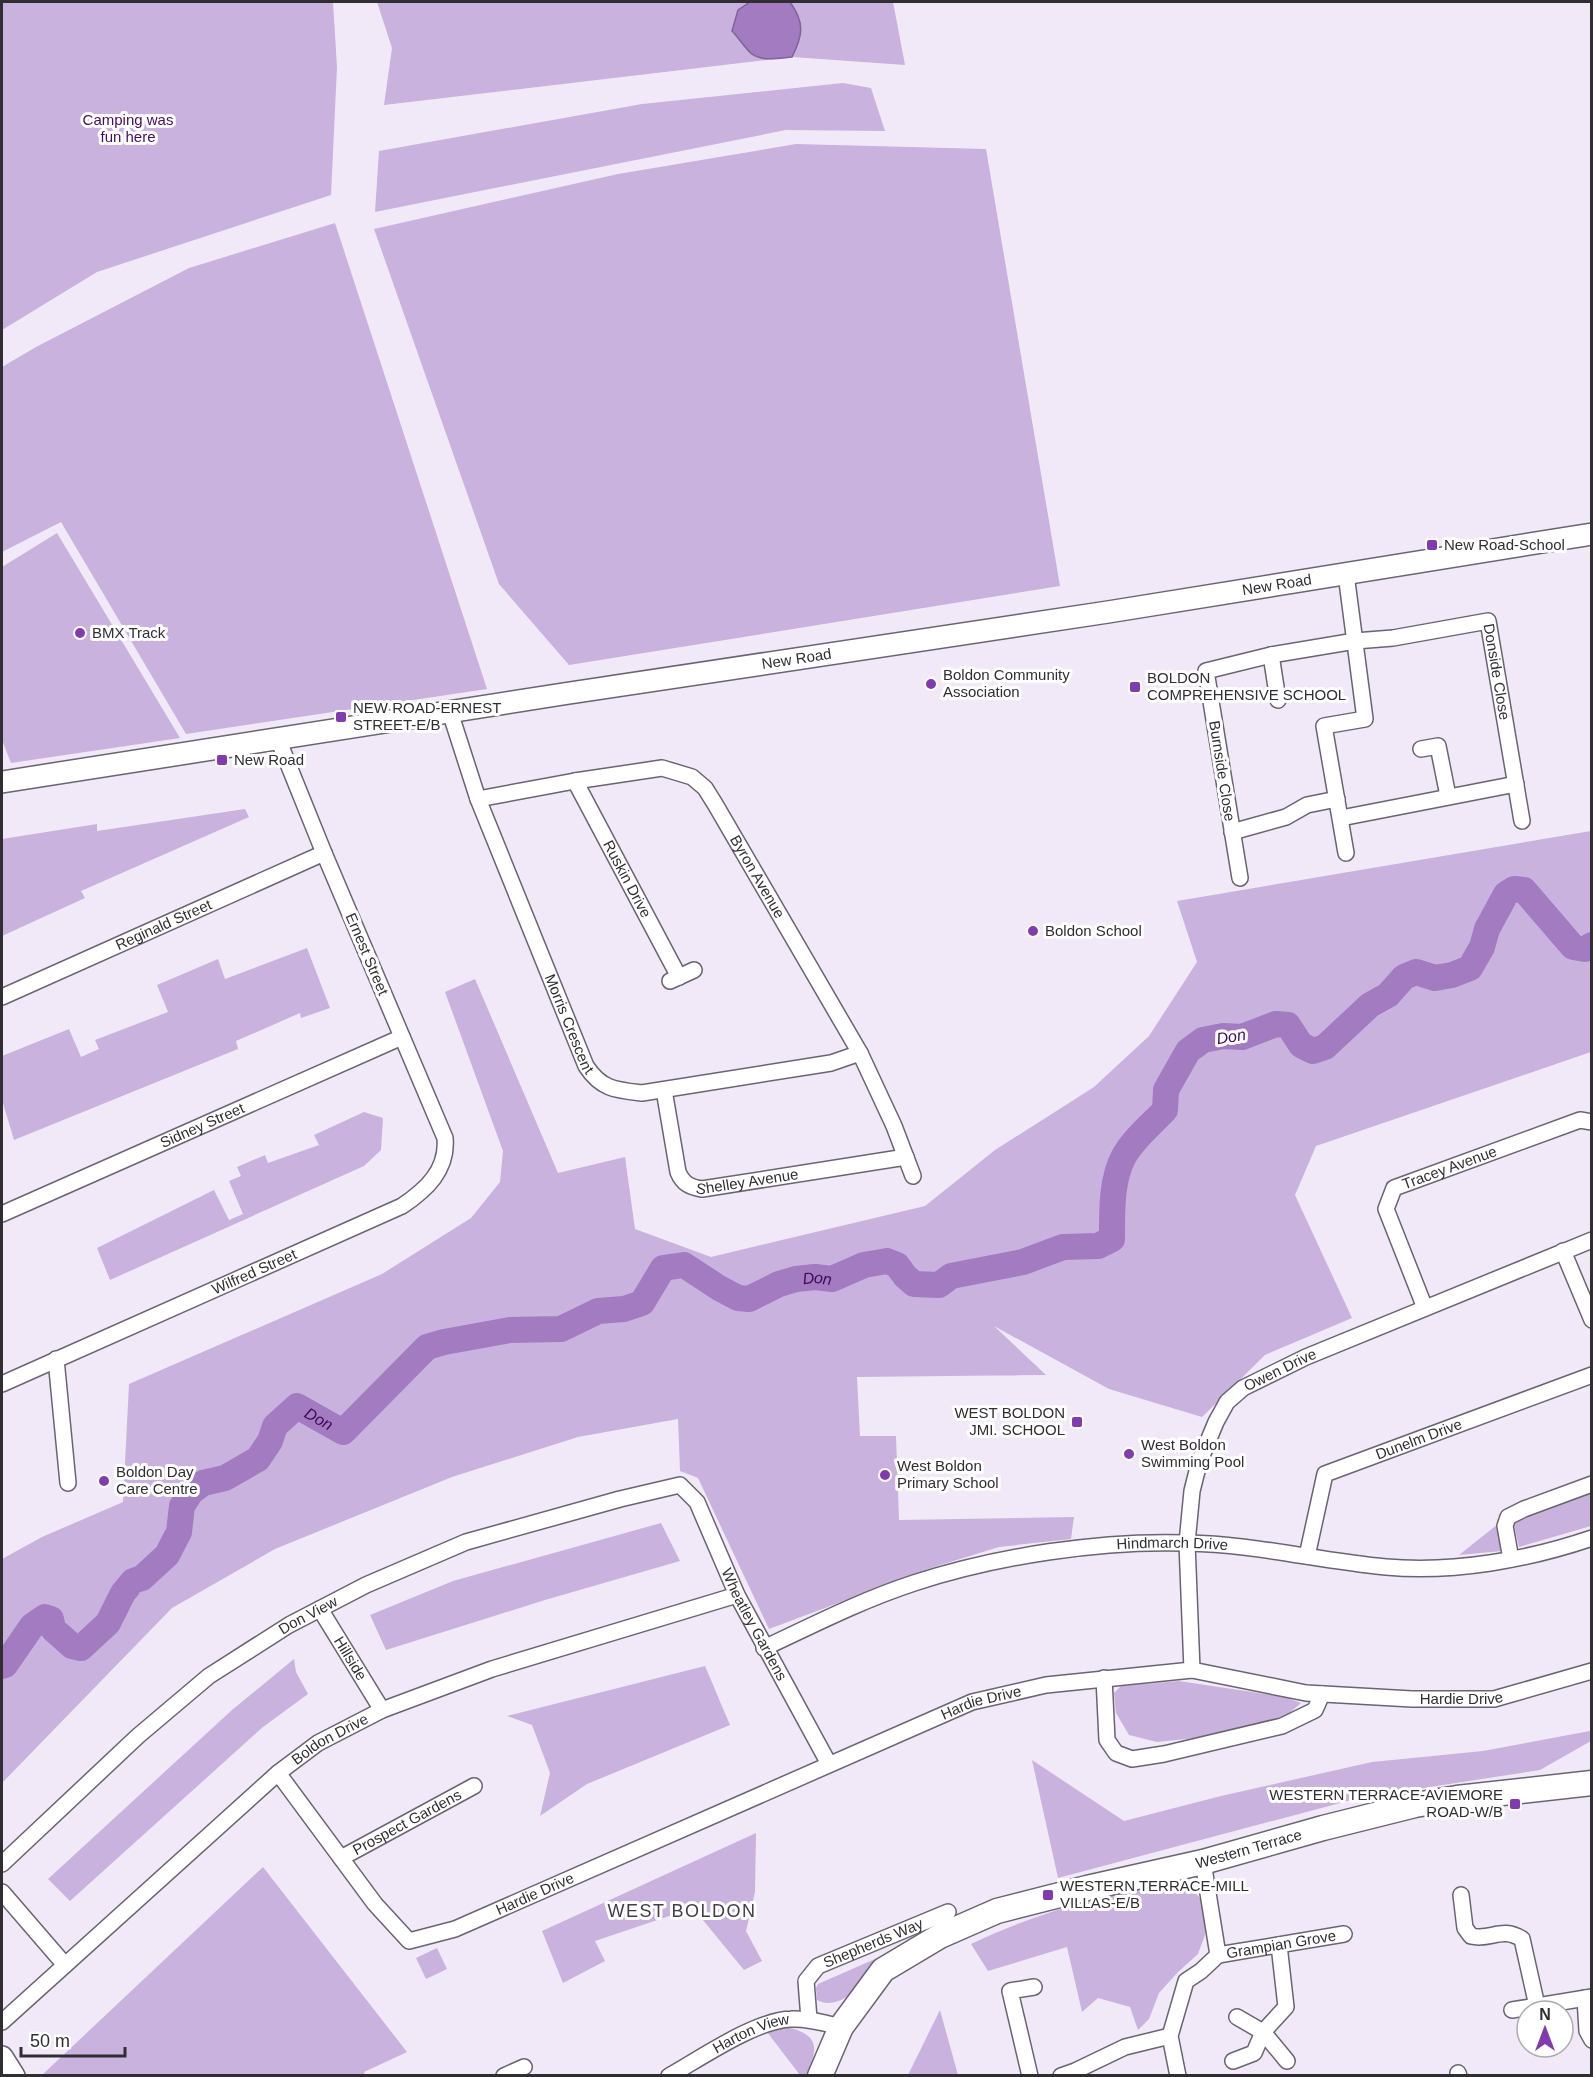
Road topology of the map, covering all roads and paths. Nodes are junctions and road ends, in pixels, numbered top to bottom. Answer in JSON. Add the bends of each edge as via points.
{"nodes":[{"id":1,"x":1592,"y":534,"type":"edge"},
{"id":2,"x":1346,"y":574,"type":"junction"},
{"id":3,"x":1355,"y":641,"type":"junction"},
{"id":4,"x":1271,"y":655,"type":"junction"},
{"id":5,"x":1278,"y":700,"type":"dead end"},
{"id":6,"x":450,"y":712,"type":"junction"},
{"id":7,"x":278,"y":739,"type":"junction"},
{"id":8,"x":1421,"y":749,"type":"dead end"},
{"id":9,"x":575,"y":781,"type":"junction"},
{"id":10,"x":2,"y":782,"type":"edge"},
{"id":11,"x":1516,"y":784,"type":"junction"},
{"id":12,"x":1448,"y":796,"type":"junction"},
{"id":13,"x":478,"y":799,"type":"junction"},
{"id":14,"x":1337,"y":799,"type":"junction"},
{"id":15,"x":1341,"y":818,"type":"junction"},
{"id":16,"x":1522,"y":821,"type":"dead end"},
{"id":17,"x":1232,"y":832,"type":"junction"},
{"id":18,"x":324,"y":853,"type":"junction"},
{"id":19,"x":1346,"y":853,"type":"dead end"},
{"id":20,"x":1240,"y":879,"type":"dead end"},
{"id":21,"x":694,"y":970,"type":"dead end"},
{"id":22,"x":2,"y":997,"type":"edge"},
{"id":23,"x":402,"y":1037,"type":"junction"},
{"id":24,"x":860,"y":1053,"type":"junction"},
{"id":25,"x":664,"y":1090,"type":"junction"},
{"id":26,"x":1592,"y":1122,"type":"edge"},
{"id":27,"x":906,"y":1156,"type":"junction"},
{"id":28,"x":440,"y":1170,"type":"joint"},
{"id":29,"x":913,"y":1176,"type":"dead end"},
{"id":30,"x":2,"y":1214,"type":"edge"},
{"id":31,"x":1592,"y":1240,"type":"edge"},
{"id":32,"x":1563,"y":1251,"type":"junction"},
{"id":33,"x":1425,"y":1308,"type":"junction"},
{"id":34,"x":1592,"y":1320,"type":"edge"},
{"id":35,"x":56,"y":1359,"type":"junction"},
{"id":36,"x":1592,"y":1376,"type":"edge"},
{"id":37,"x":2,"y":1384,"type":"edge"},
{"id":38,"x":68,"y":1483,"type":"dead end"},
{"id":39,"x":1592,"y":1484,"type":"edge"},
{"id":40,"x":680,"y":1485,"type":"joint"},
{"id":41,"x":1592,"y":1538,"type":"edge"},
{"id":42,"x":1187,"y":1542,"type":"junction"},
{"id":43,"x":1307,"y":1556,"type":"junction"},
{"id":44,"x":1511,"y":1559,"type":"junction"},
{"id":45,"x":737,"y":1595,"type":"junction"},
{"id":46,"x":320,"y":1609,"type":"junction"},
{"id":47,"x":764,"y":1647,"type":"junction"},
{"id":48,"x":1192,"y":1670,"type":"junction"},
{"id":49,"x":1592,"y":1671,"type":"edge"},
{"id":50,"x":1104,"y":1678,"type":"junction"},
{"id":51,"x":1322,"y":1694,"type":"junction"},
{"id":52,"x":382,"y":1710,"type":"junction"},
{"id":53,"x":829,"y":1764,"type":"junction"},
{"id":54,"x":278,"y":1773,"type":"junction"},
{"id":55,"x":1592,"y":1783,"type":"edge"},
{"id":56,"x":473,"y":1786,"type":"dead end"},
{"id":57,"x":341,"y":1858,"type":"junction"},
{"id":58,"x":1203,"y":1862,"type":"junction"},
{"id":59,"x":2,"y":1864,"type":"edge"},
{"id":60,"x":2,"y":1892,"type":"edge"},
{"id":61,"x":1461,"y":1895,"type":"dead end"},
{"id":62,"x":948,"y":1912,"type":"dead end"},
{"id":63,"x":1344,"y":1934,"type":"dead end"},
{"id":64,"x":409,"y":1941,"type":"joint"},
{"id":65,"x":1279,"y":1945,"type":"junction"},
{"id":66,"x":1218,"y":1955,"type":"junction"},
{"id":67,"x":65,"y":1965,"type":"junction"},
{"id":68,"x":1034,"y":1987,"type":"dead end"},
{"id":69,"x":1588,"y":1998,"type":"edge"},
{"id":70,"x":1535,"y":1999,"type":"edge"},
{"id":71,"x":1512,"y":2010,"type":"dead end"},
{"id":72,"x":1515,"y":2010,"type":"edge"},
{"id":73,"x":1237,"y":2017,"type":"dead end"},
{"id":74,"x":809,"y":2019,"type":"junction"},
{"id":75,"x":2,"y":2022,"type":"edge"},
{"id":76,"x":841,"y":2027,"type":"junction"},
{"id":77,"x":1263,"y":2032,"type":"junction"},
{"id":78,"x":1170,"y":2036,"type":"junction"},
{"id":79,"x":1592,"y":2040,"type":"edge"},
{"id":80,"x":2,"y":2057,"type":"edge"},
{"id":81,"x":1233,"y":2061,"type":"dead end"},
{"id":82,"x":1287,"y":2061,"type":"dead end"},
{"id":83,"x":524,"y":2067,"type":"dead end"},
{"id":84,"x":14,"y":2076,"type":"edge"},
{"id":85,"x":504,"y":2076,"type":"edge"},
{"id":86,"x":669,"y":2076,"type":"edge"},
{"id":87,"x":820,"y":2076,"type":"edge"},
{"id":88,"x":1030,"y":2076,"type":"edge"},
{"id":89,"x":1061,"y":2076,"type":"edge"},
{"id":90,"x":1178,"y":2076,"type":"edge"}],
"edges":[{"from":1,"to":2,"type":"main road","name":"New Road"},
{"from":2,"to":3,"type":"street"},
{"from":2,"to":6,"type":"main road","name":"New Road"},
{"from":3,"to":4,"type":"street","name":"Burnside Close"},
{"from":3,"to":11,"type":"street","name":"Donside Close","via":[[1488,621]]},
{"from":3,"to":14,"type":"street","via":[[1365,719],[1324,726]]},
{"from":4,"to":5,"type":"street"},
{"from":4,"to":17,"type":"street","name":"Burnside Close","via":[[1206,671]]},
{"from":6,"to":7,"type":"main road","name":"New Road"},
{"from":6,"to":13,"type":"street","name":"Morris Crescent"},
{"from":7,"to":10,"type":"main road","name":"New Road"},
{"from":7,"to":18,"type":"street","name":"Ernest Street"},
{"from":8,"to":12,"type":"street","via":[[1438,746]]},
{"from":9,"to":13,"type":"street","name":"Byron Avenue"},
{"from":9,"to":21,"type":"street","name":"Ruskin Drive","via":[[674,979]]},
{"from":9,"to":24,"type":"street","name":"Byron Avenue","via":[[662,768],[692,777],[705,788]]},
{"from":11,"to":12,"type":"street"},
{"from":11,"to":16,"type":"street","name":"Donside Close"},
{"from":12,"to":15,"type":"street"},
{"from":13,"to":25,"type":"street","name":"Morris Crescent","via":[[586,1066],[595,1080],[618,1091]]},
{"from":14,"to":15,"type":"street"},
{"from":14,"to":17,"type":"street","via":[[1307,805],[1286,817]]},
{"from":15,"to":19,"type":"street"},
{"from":17,"to":20,"type":"street","name":"Burnside Close"},
{"from":18,"to":22,"type":"street","name":"Reginald Street"},
{"from":18,"to":23,"type":"street","name":"Ernest Street"},
{"from":23,"to":28,"type":"street","name":"Ernest Street","via":[[445,1138]]},
{"from":23,"to":30,"type":"street","name":"Sidney Street"},
{"from":24,"to":25,"type":"street","name":"Morris Crescent","via":[[831,1063]]},
{"from":24,"to":27,"type":"street","name":"Byron Avenue"},
{"from":25,"to":27,"type":"street","name":"Shelley Avenue","via":[[678,1172],[693,1188]]},
{"from":26,"to":33,"type":"street","name":"Tracey Avenue","via":[[1580,1120],[1394,1188],[1386,1209]]},
{"from":27,"to":29,"type":"street","name":"Byron Avenue"},
{"from":28,"to":35,"type":"street","name":"Wilfred Street","via":[[417,1196],[402,1206]]},
{"from":31,"to":32,"type":"street","name":"Owen Drive"},
{"from":32,"to":33,"type":"street","name":"Owen Drive"},
{"from":32,"to":34,"type":"street"},
{"from":33,"to":42,"type":"street","name":"Owen Drive","via":[[1306,1357],[1243,1388],[1227,1402],[1199,1463]]},
{"from":35,"to":37,"type":"street","name":"Wilfred Street"},
{"from":35,"to":38,"type":"street"},
{"from":36,"to":43,"type":"street","name":"Dunelm Drive","via":[[1325,1474]]},
{"from":39,"to":44,"type":"street","via":[[1508,1517],[1504,1526]]},
{"from":40,"to":45,"type":"street","name":"Wheatley Gardens","via":[[698,1502]]},
{"from":40,"to":46,"type":"street","name":"Don View","via":[[466,1542]]},
{"from":41,"to":44,"type":"street","name":"Hindmarch Drive"},
{"from":42,"to":43,"type":"street","name":"Hindmarch Drive"},
{"from":42,"to":47,"type":"street","name":"Hindmarch Drive","via":[[1107,1545],[974,1568],[876,1597]]},
{"from":42,"to":48,"type":"street","name":"Owen Drive"},
{"from":43,"to":44,"type":"street","name":"Hindmarch Drive","via":[[1346,1563],[1432,1568]]},
{"from":45,"to":47,"type":"street","name":"Wheatley Gardens"},
{"from":45,"to":52,"type":"street","name":"Boldon Drive","via":[[492,1669]]},
{"from":46,"to":52,"type":"street","name":"Hillside"},
{"from":46,"to":59,"type":"street","name":"Don View","via":[[209,1676],[138,1736]]},
{"from":47,"to":53,"type":"street","name":"Wheatley Gardens"},
{"from":48,"to":50,"type":"street","name":"Hardie Drive"},
{"from":48,"to":51,"type":"street","name":"Hardie Drive"},
{"from":49,"to":51,"type":"street","name":"Hardie Drive","via":[[1494,1699]]},
{"from":50,"to":51,"type":"street","via":[[1107,1740],[1116,1752],[1132,1759],[1282,1726],[1315,1710]]},
{"from":50,"to":53,"type":"street","name":"Hardie Drive","via":[[1046,1684],[972,1702]]},
{"from":52,"to":54,"type":"street","name":"Boldon Drive","via":[[318,1743]]},
{"from":53,"to":64,"type":"street","name":"Hardie Drive","via":[[455,1929]]},
{"from":54,"to":57,"type":"street","name":"Prospect Gardens"},
{"from":54,"to":67,"type":"street","name":"Boldon Drive"},
{"from":55,"to":58,"type":"main road","name":"Western Terrace","via":[[1415,1805]]},
{"from":56,"to":57,"type":"street","name":"Prospect Gardens"},
{"from":57,"to":64,"type":"street","name":"Prospect Gardens"},
{"from":58,"to":66,"type":"street"},
{"from":58,"to":76,"type":"main road","name":"Western Terrace","via":[[997,1911],[940,1936],[883,1970]]},
{"from":60,"to":67,"type":"street"},
{"from":61,"to":70,"type":"street","via":[[1465,1928],[1471,1936],[1512,1932],[1522,1939]]},
{"from":62,"to":74,"type":"street","name":"Shepherds Way","via":[[818,1966],[806,1981]]},
{"from":63,"to":65,"type":"street","name":"Grampian Grove"},
{"from":65,"to":66,"type":"street","name":"Grampian Grove"},
{"from":65,"to":77,"type":"street","via":[[1286,2007]]},
{"from":66,"to":78,"type":"street","via":[[1186,1981]]},
{"from":67,"to":75,"type":"street","name":"Boldon Drive"},
{"from":68,"to":88,"type":"street","via":[[1010,1991]]},
{"from":69,"to":79,"type":"street","via":[[1587,2031]]},
{"from":71,"to":72,"type":"street"},
{"from":73,"to":77,"type":"street"},
{"from":74,"to":76,"type":"street","name":"Harton View"},
{"from":74,"to":86,"type":"street","name":"Harton View","via":[[765,2023]]},
{"from":76,"to":87,"type":"main road","name":"Western Terrace"},
{"from":77,"to":81,"type":"street","via":[[1254,2053]]},
{"from":77,"to":82,"type":"street"},
{"from":78,"to":89,"type":"street","via":[[1125,2047]]},
{"from":78,"to":90,"type":"street"},
{"from":80,"to":84,"type":"main road"},
{"from":83,"to":85,"type":"street"}]}
